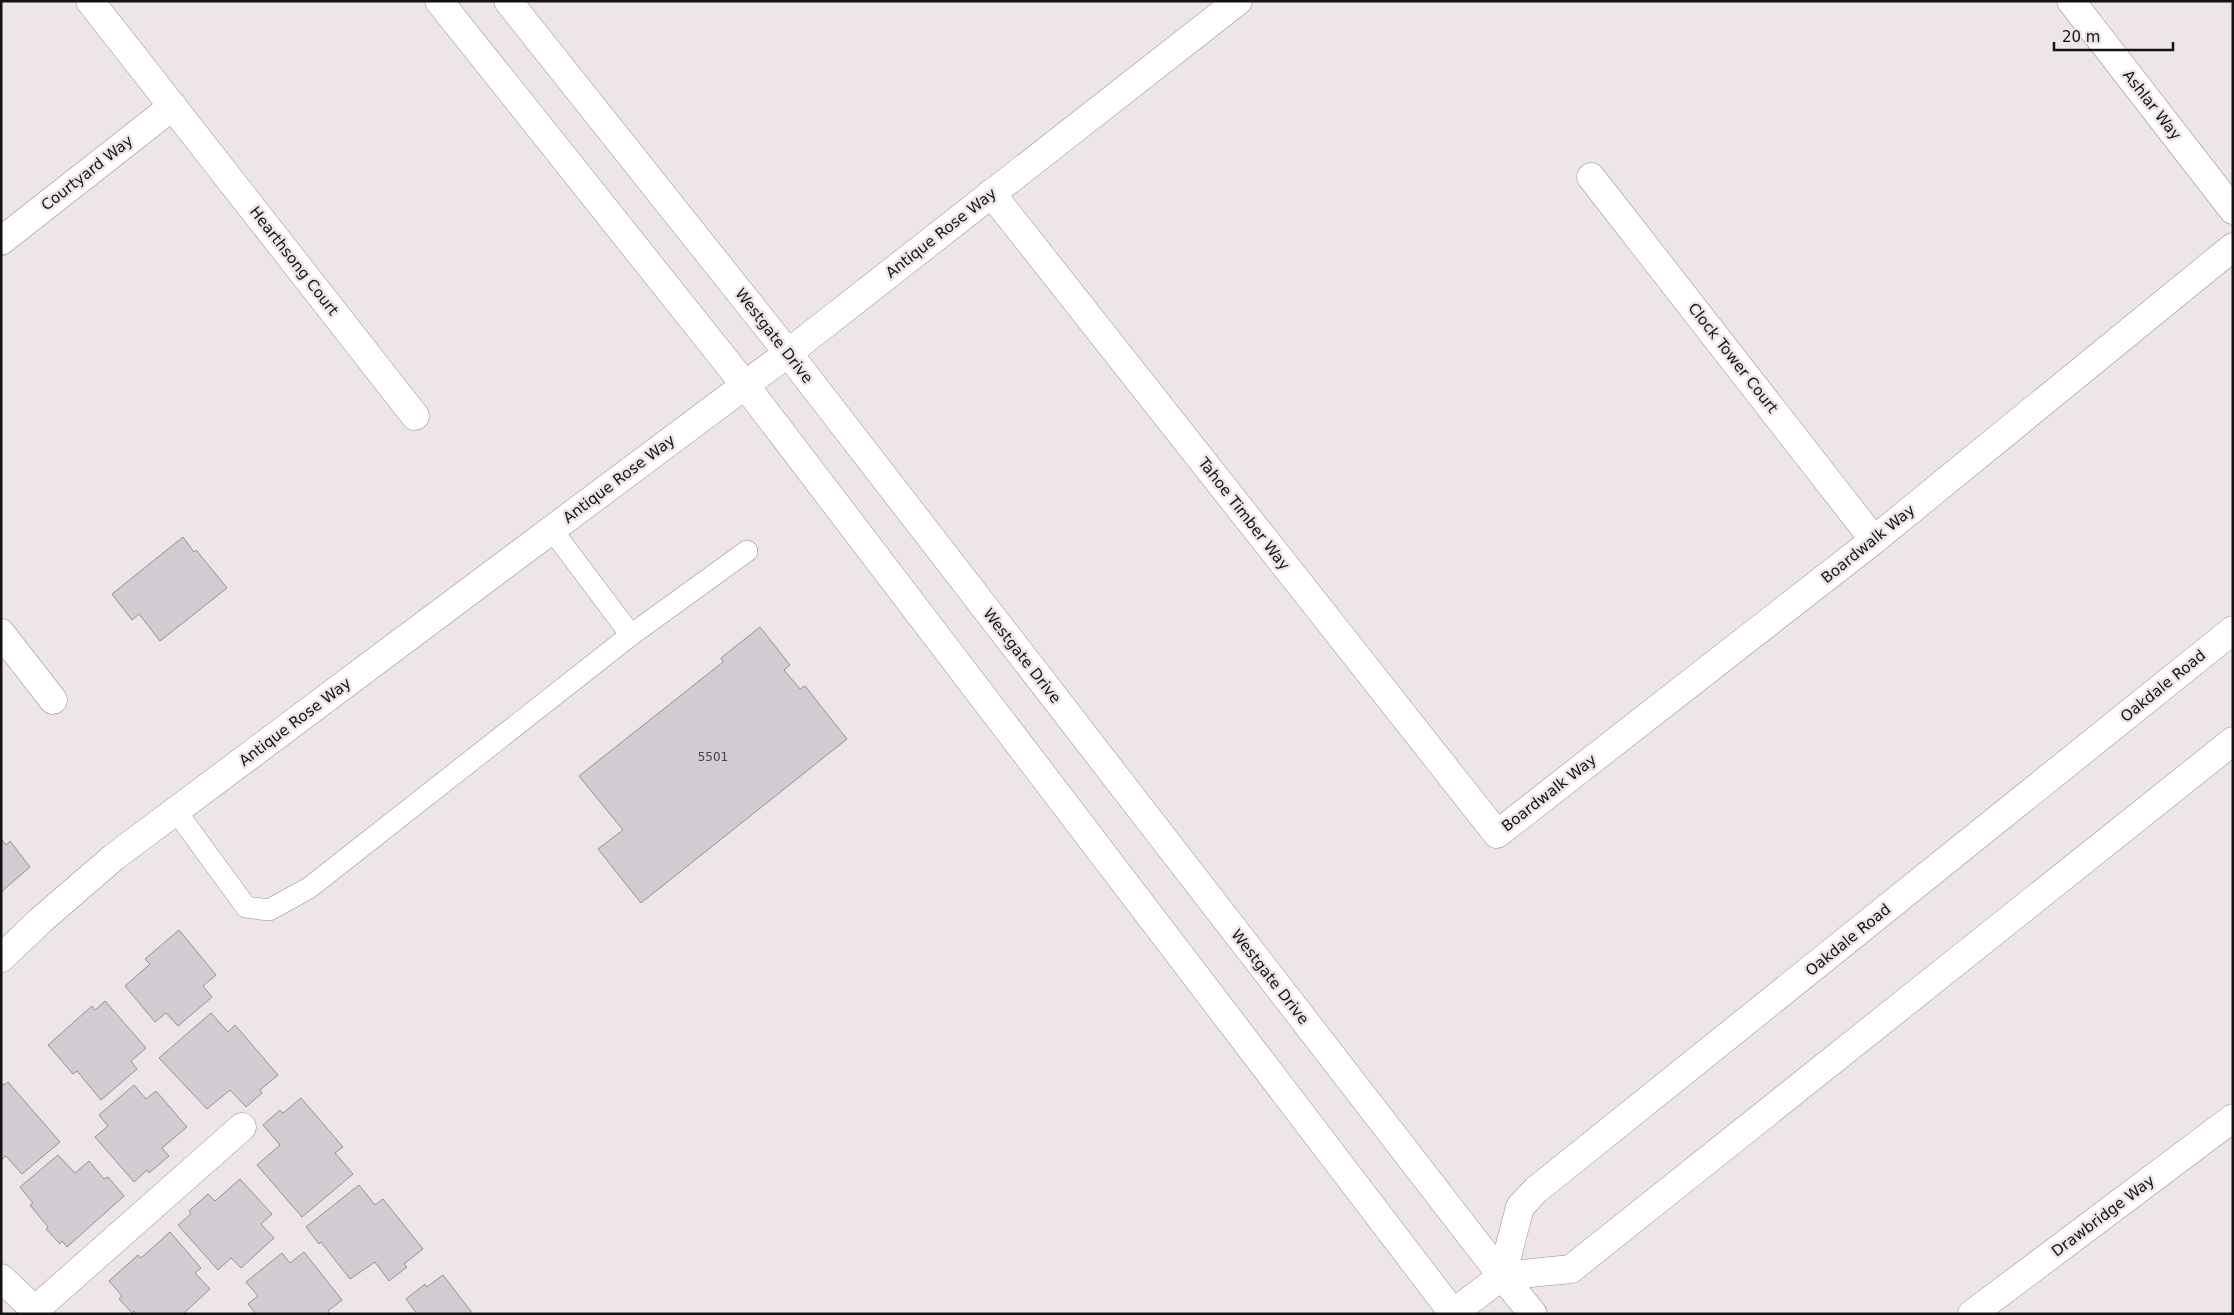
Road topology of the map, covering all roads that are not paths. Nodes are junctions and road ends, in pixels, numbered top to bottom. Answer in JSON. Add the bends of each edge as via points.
{"nodes":[{"id":1,"x":90,"y":1,"type":"edge"},
{"id":2,"x":439,"y":1,"type":"edge"},
{"id":3,"x":508,"y":1,"type":"edge"},
{"id":4,"x":1238,"y":1,"type":"edge"},
{"id":5,"x":2071,"y":1,"type":"edge"},
{"id":6,"x":173,"y":106,"type":"junction"},
{"id":7,"x":1591,"y":177,"type":"dead end"},
{"id":8,"x":991,"y":194,"type":"junction"},
{"id":9,"x":2233,"y":210,"type":"edge"},
{"id":10,"x":1,"y":240,"type":"edge"},
{"id":11,"x":2233,"y":247,"type":"edge"},
{"id":12,"x":788,"y":353,"type":"junction"},
{"id":13,"x":745,"y":385,"type":"junction"},
{"id":14,"x":416,"y":416,"type":"dead end"},
{"id":15,"x":552,"y":530,"type":"junction"},
{"id":16,"x":1874,"y":540,"type":"junction"},
{"id":17,"x":747,"y":551,"type":"dead end"},
{"id":18,"x":2233,"y":630,"type":"edge"},
{"id":19,"x":1,"y":633,"type":"edge"},
{"id":20,"x":631,"y":635,"type":"junction"},
{"id":21,"x":53,"y":700,"type":"dead end"},
{"id":22,"x":2233,"y":741,"type":"edge"},
{"id":23,"x":176,"y":811,"type":"junction"},
{"id":24,"x":1497,"y":834,"type":"joint"},
{"id":25,"x":1,"y":958,"type":"edge"},
{"id":26,"x":2233,"y":1118,"type":"edge"},
{"id":27,"x":242,"y":1127,"type":"dead end"},
{"id":28,"x":1502,"y":1276,"type":"junction"},
{"id":29,"x":1,"y":1278,"type":"edge"},
{"id":30,"x":37,"y":1312,"type":"edge"},
{"id":31,"x":1453,"y":1313,"type":"edge"},
{"id":32,"x":1533,"y":1314,"type":"edge"},
{"id":33,"x":1972,"y":1314,"type":"edge"}],
"edges":[{"from":1,"to":6,"type":"street","name":"Hearthsong Court"},
{"from":2,"to":13,"type":"street"},
{"from":3,"to":12,"type":"street","name":"Westgate Drive"},
{"from":4,"to":8,"type":"street","name":"Antique Rose Way"},
{"from":5,"to":9,"type":"street","name":"Ashlar Way"},
{"from":6,"to":10,"type":"street","name":"Courtyard Way"},
{"from":6,"to":14,"type":"street","name":"Hearthsong Court"},
{"from":7,"to":16,"type":"street","name":"Clock Tower Court"},
{"from":8,"to":12,"type":"street","name":"Antique Rose Way"},
{"from":8,"to":24,"type":"street","name":"Tahoe Timber Way"},
{"from":11,"to":16,"type":"street","name":"Boardwalk Way"},
{"from":12,"to":13,"type":"street","name":"Antique Rose Way"},
{"from":12,"to":28,"type":"street","name":"Westgate Drive"},
{"from":13,"to":15,"type":"street","name":"Antique Rose Way"},
{"from":13,"to":31,"type":"street"},
{"from":15,"to":20,"type":"lane"},
{"from":15,"to":23,"type":"street","name":"Antique Rose Way"},
{"from":16,"to":24,"type":"street","name":"Boardwalk Way"},
{"from":17,"to":20,"type":"lane"},
{"from":18,"to":28,"type":"street","name":"Oakdale Road","via":[[1536,1190],[1520,1207]]},
{"from":19,"to":21,"type":"street"},
{"from":20,"to":23,"type":"lane","via":[[309,888],[269,910],[246,907]]},
{"from":22,"to":28,"type":"street","via":[[1571,1269]]},
{"from":23,"to":25,"type":"street","name":"Antique Rose Way","via":[[114,857]]},
{"from":26,"to":33,"type":"street","name":"Drawbridge Way"},
{"from":27,"to":30,"type":"street"},
{"from":28,"to":31,"type":"street"},
{"from":28,"to":32,"type":"street","name":"Westgate Drive"},
{"from":29,"to":30,"type":"street"}]}
